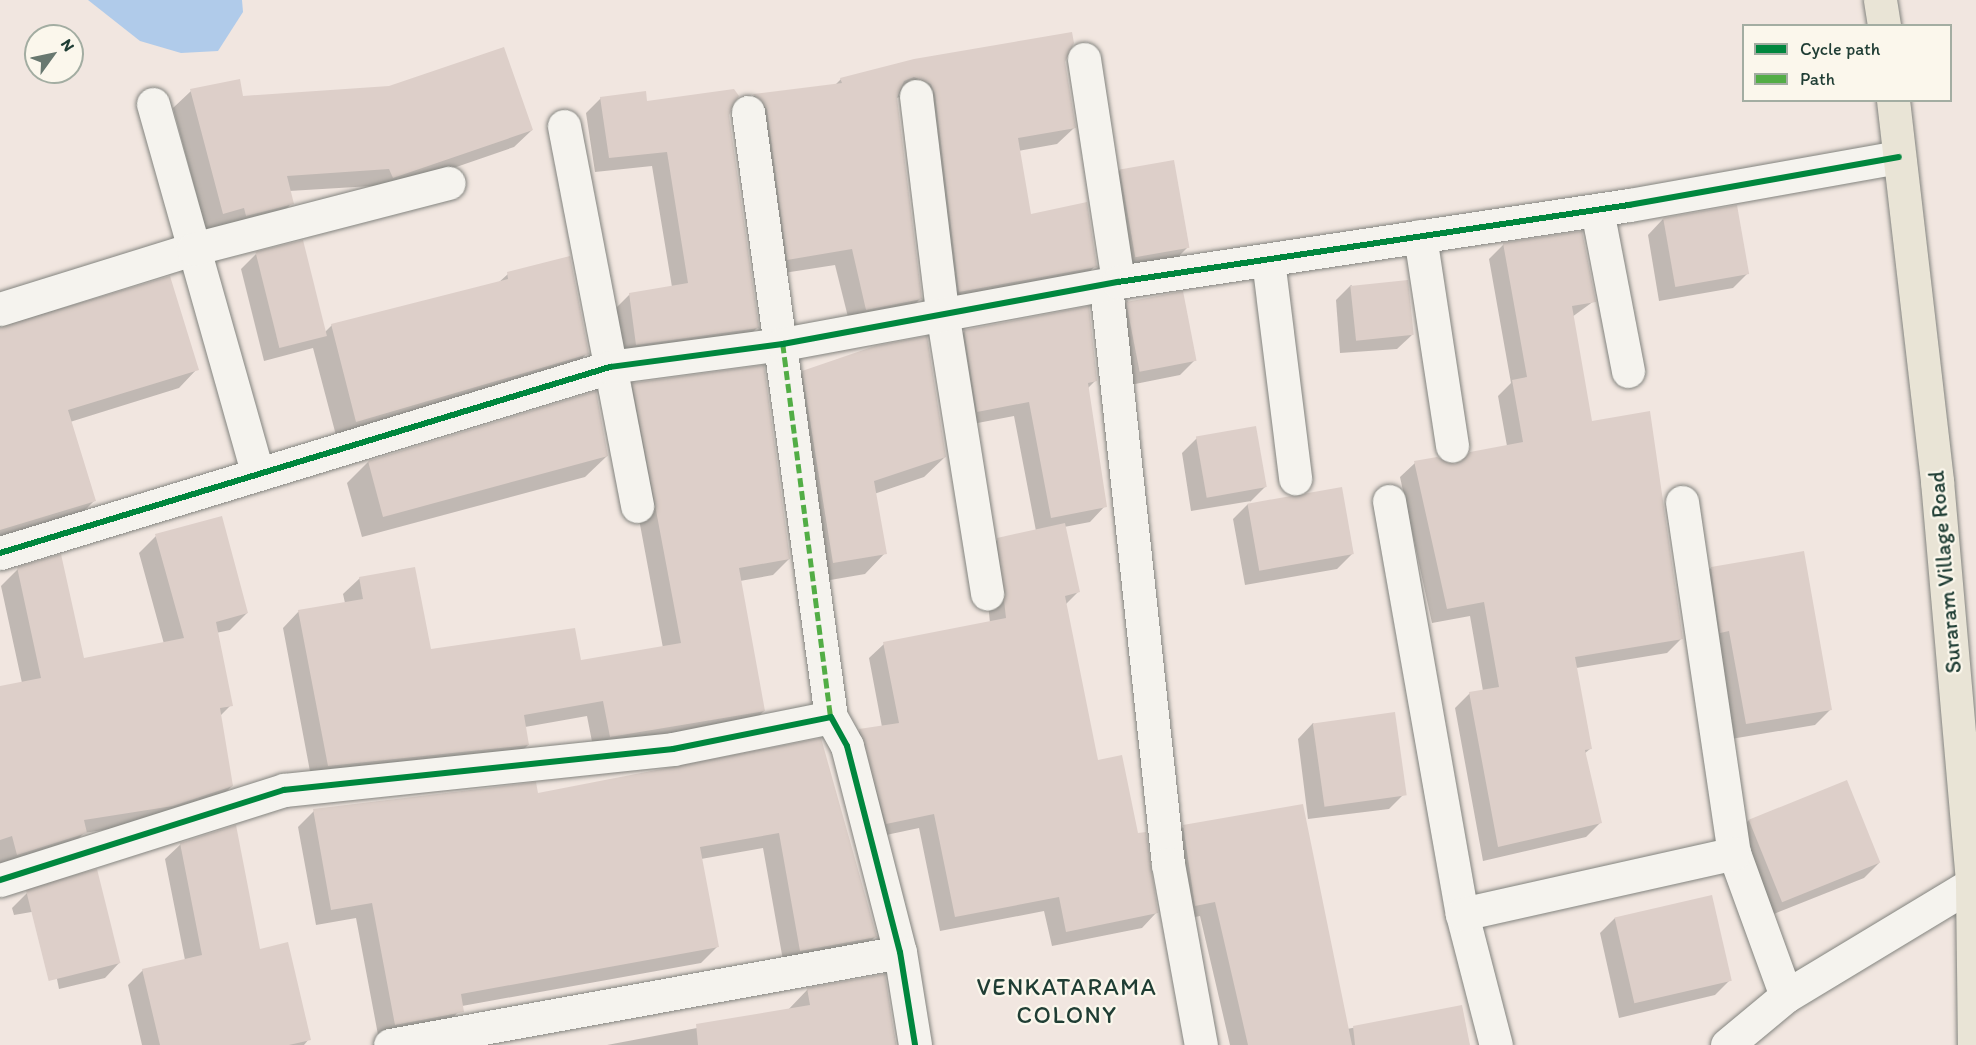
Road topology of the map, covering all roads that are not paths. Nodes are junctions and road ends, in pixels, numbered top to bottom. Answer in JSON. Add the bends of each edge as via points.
{"nodes":[{"id":1,"x":1880,"y":0,"type":"edge"},
{"id":2,"x":1884,"y":24,"type":"edge"},
{"id":3,"x":1084,"y":59,"type":"dead end"},
{"id":4,"x":916,"y":96,"type":"dead end"},
{"id":5,"x":1893,"y":102,"type":"edge"},
{"id":6,"x":153,"y":104,"type":"dead end"},
{"id":7,"x":748,"y":112,"type":"dead end"},
{"id":8,"x":564,"y":126,"type":"dead end"},
{"id":9,"x":1899,"y":157,"type":"junction"},
{"id":10,"x":449,"y":183,"type":"dead end"},
{"id":11,"x":1596,"y":210,"type":"junction"},
{"id":12,"x":1420,"y":236,"type":"junction"},
{"id":13,"x":193,"y":249,"type":"junction"},
{"id":14,"x":1268,"y":260,"type":"junction"},
{"id":15,"x":1112,"y":284,"type":"junction"},
{"id":16,"x":0,"y":309,"type":"edge"},
{"id":17,"x":943,"y":318,"type":"junction"},
{"id":18,"x":783,"y":344,"type":"junction"},
{"id":19,"x":610,"y":367,"type":"junction"},
{"id":20,"x":1628,"y":371,"type":"dead end"},
{"id":21,"x":1452,"y":446,"type":"dead end"},
{"id":22,"x":257,"y":471,"type":"junction"},
{"id":23,"x":1295,"y":478,"type":"dead end"},
{"id":24,"x":1389,"y":501,"type":"dead end"},
{"id":25,"x":1682,"y":502,"type":"dead end"},
{"id":26,"x":637,"y":506,"type":"dead end"},
{"id":27,"x":0,"y":553,"type":"edge"},
{"id":28,"x":987,"y":594,"type":"dead end"},
{"id":29,"x":831,"y":717,"type":"junction"},
{"id":30,"x":1734,"y":853,"type":"junction"},
{"id":31,"x":0,"y":880,"type":"edge"},
{"id":32,"x":1972,"y":884,"type":"junction"},
{"id":33,"x":1462,"y":914,"type":"junction"},
{"id":34,"x":900,"y":952,"type":"junction"},
{"id":35,"x":1786,"y":996,"type":"junction"},
{"id":36,"x":390,"y":1045,"type":"edge"},
{"id":37,"x":915,"y":1045,"type":"edge"},
{"id":38,"x":1200,"y":1045,"type":"edge"},
{"id":39,"x":1496,"y":1045,"type":"edge"},
{"id":40,"x":1727,"y":1045,"type":"edge"},
{"id":41,"x":1974,"y":1045,"type":"edge"}],
"edges":[{"from":1,"to":2,"type":"main road"},
{"from":3,"to":15,"type":"street"},
{"from":4,"to":17,"type":"street"},
{"from":5,"to":9,"type":"main road","name":"Suraram Village Road"},
{"from":6,"to":13,"type":"street"},
{"from":7,"to":18,"type":"street"},
{"from":8,"to":19,"type":"street"},
{"from":9,"to":11,"type":"street"},
{"from":9,"to":32,"type":"main road","name":"Suraram Village Road","via":[[1937,481]]},
{"from":10,"to":13,"type":"street"},
{"from":11,"to":12,"type":"street"},
{"from":11,"to":20,"type":"street"},
{"from":12,"to":14,"type":"street"},
{"from":12,"to":21,"type":"street"},
{"from":13,"to":16,"type":"street"},
{"from":13,"to":22,"type":"street"},
{"from":14,"to":15,"type":"street"},
{"from":14,"to":23,"type":"street"},
{"from":15,"to":17,"type":"street"},
{"from":15,"to":38,"type":"street","via":[[1168,864]]},
{"from":17,"to":18,"type":"street"},
{"from":17,"to":28,"type":"street"},
{"from":18,"to":19,"type":"street"},
{"from":18,"to":29,"type":"street"},
{"from":19,"to":22,"type":"street"},
{"from":19,"to":26,"type":"street"},
{"from":22,"to":27,"type":"street"},
{"from":24,"to":33,"type":"street"},
{"from":25,"to":30,"type":"street"},
{"from":29,"to":31,"type":"street","via":[[673,749],[284,790]]},
{"from":29,"to":34,"type":"street","via":[[847,746]]},
{"from":30,"to":33,"type":"street"},
{"from":30,"to":35,"type":"street"},
{"from":32,"to":35,"type":"street"},
{"from":32,"to":41,"type":"main road","name":"Suraram Village Road"},
{"from":33,"to":39,"type":"street"},
{"from":34,"to":36,"type":"street"},
{"from":34,"to":37,"type":"street"},
{"from":35,"to":40,"type":"street"}]}
